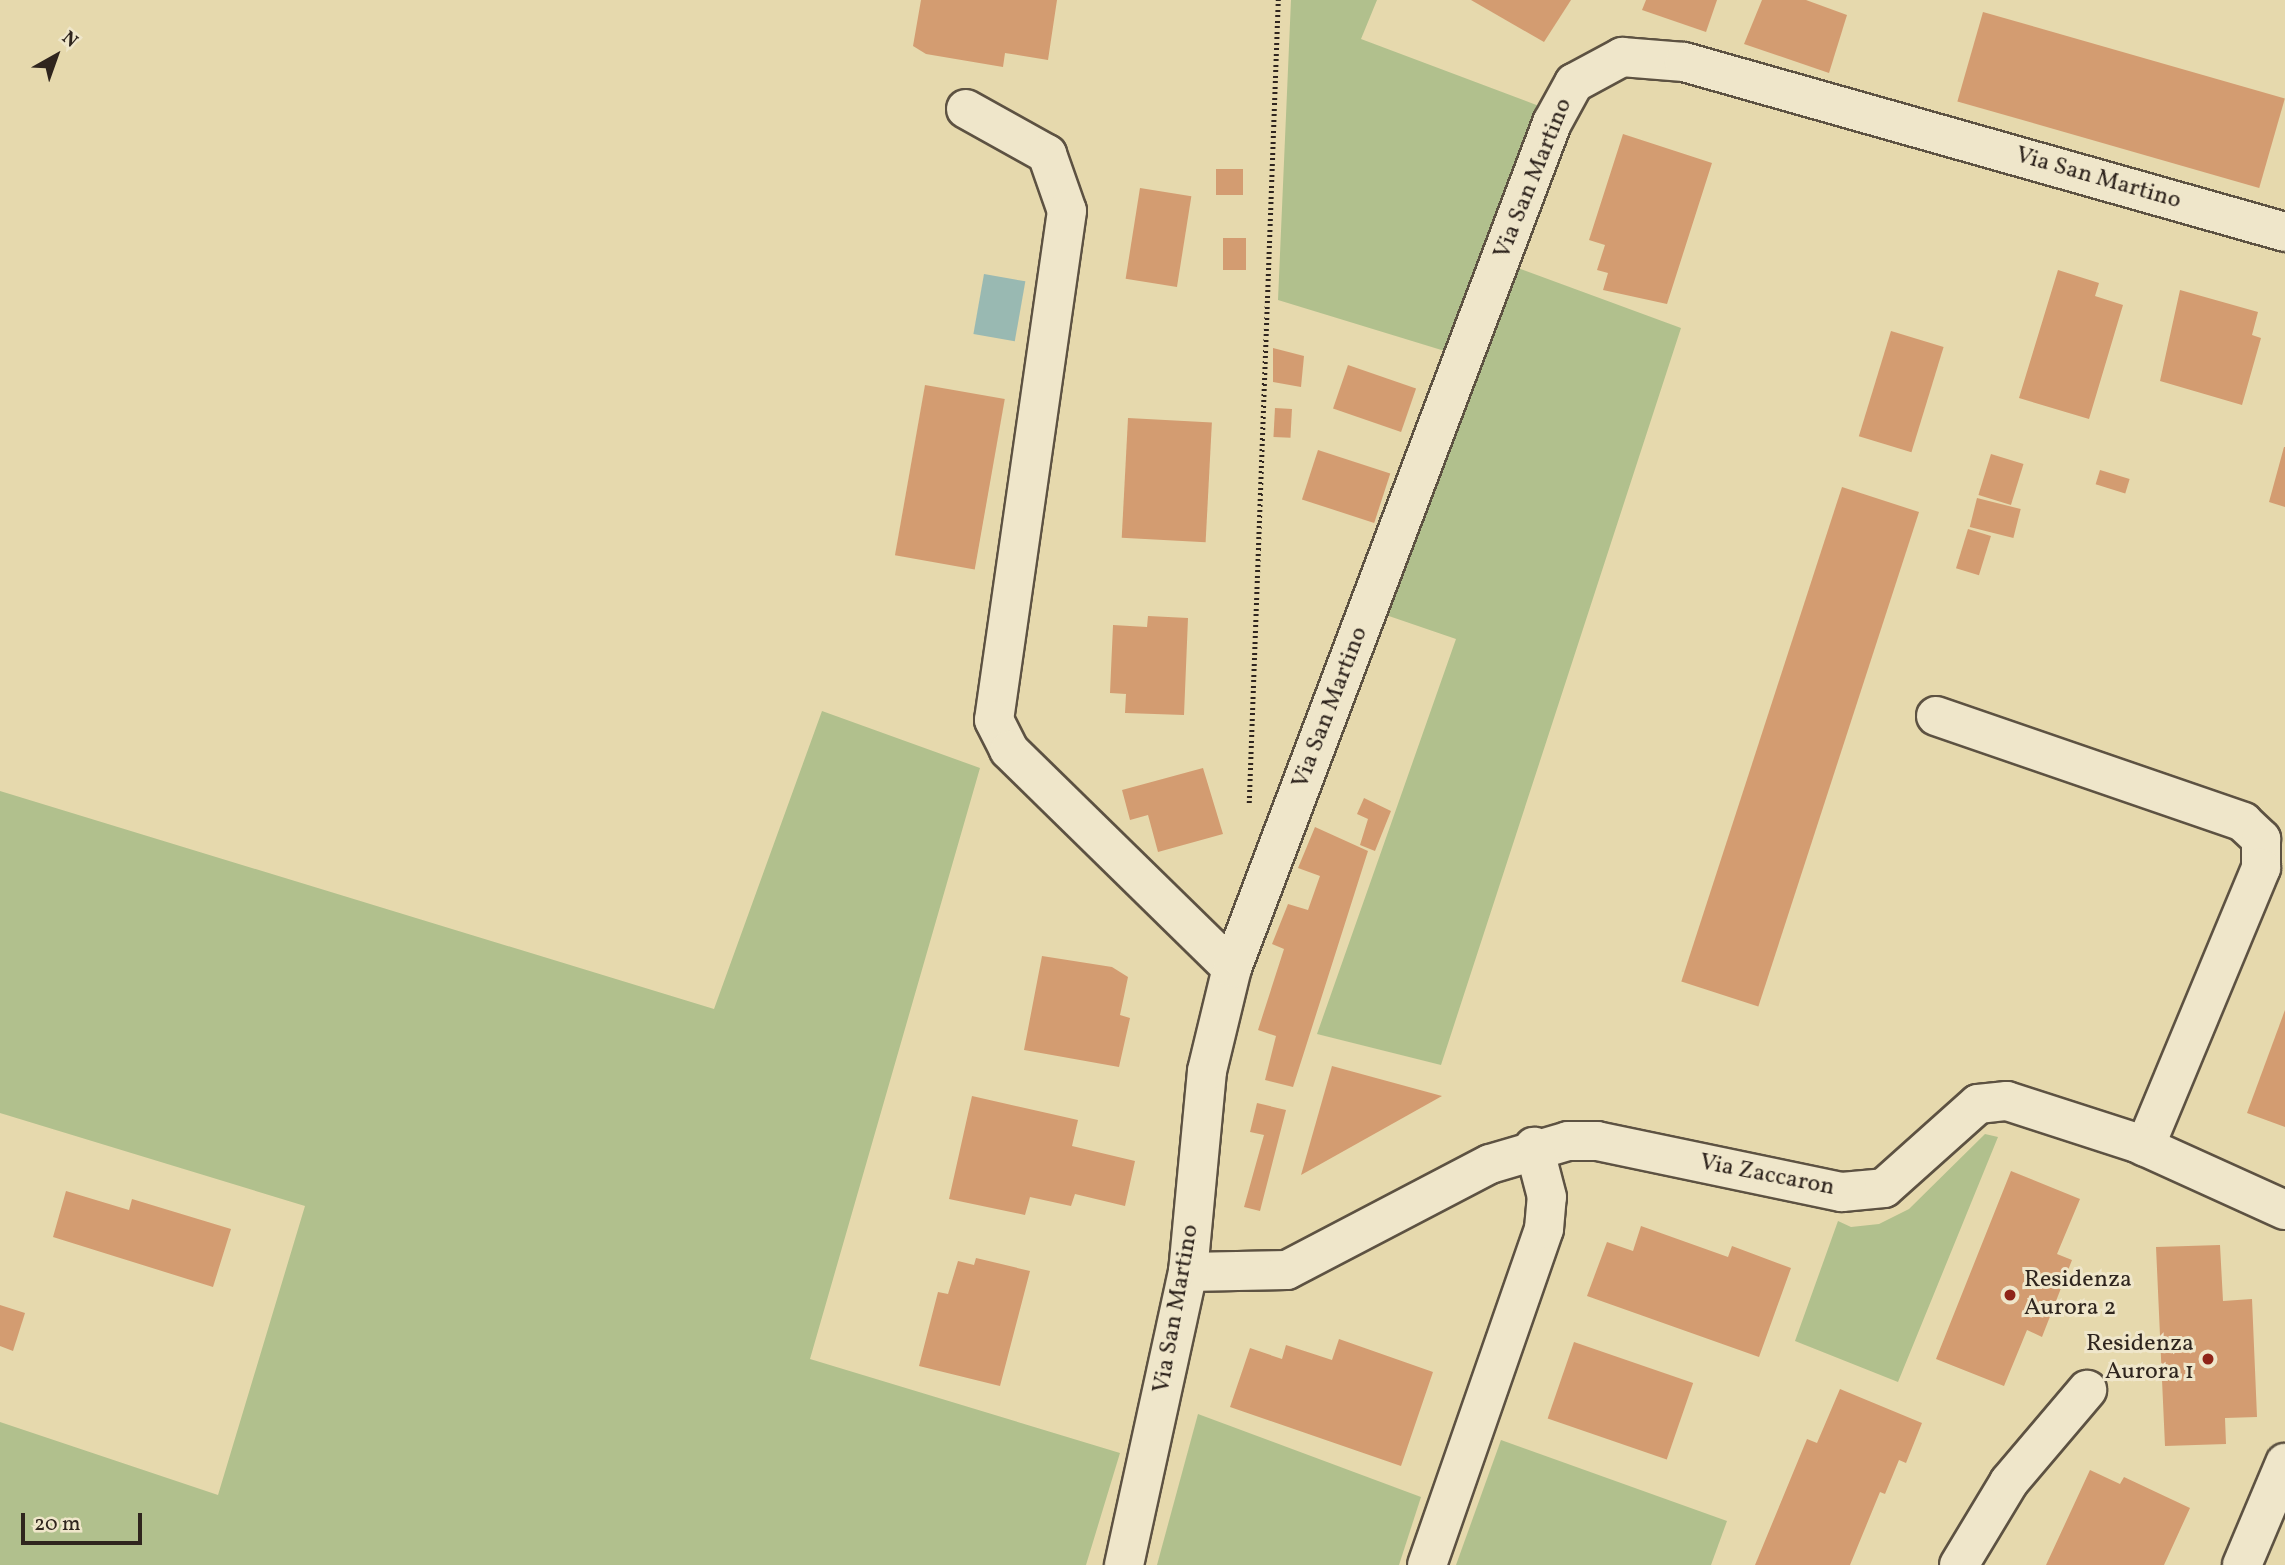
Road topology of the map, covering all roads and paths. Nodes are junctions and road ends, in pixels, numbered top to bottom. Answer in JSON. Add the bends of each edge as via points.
{"nodes":[{"id":1,"x":1278,"y":0,"type":"edge"},
{"id":2,"x":966,"y":108,"type":"dead end"},
{"id":3,"x":2285,"y":232,"type":"edge"},
{"id":4,"x":1936,"y":716,"type":"dead end"},
{"id":5,"x":1278,"y":849,"type":"junction"},
{"id":6,"x":1232,"y":968,"type":"junction"},
{"id":7,"x":1534,"y":1147,"type":"junction"},
{"id":8,"x":2146,"y":1147,"type":"junction"},
{"id":9,"x":2285,"y":1210,"type":"edge"},
{"id":10,"x":1188,"y":1272,"type":"junction"},
{"id":11,"x":2087,"y":1391,"type":"dead end"},
{"id":12,"x":2285,"y":1463,"type":"edge"},
{"id":13,"x":1124,"y":1565,"type":"edge"},
{"id":14,"x":1427,"y":1565,"type":"edge"},
{"id":15,"x":1959,"y":1565,"type":"edge"},
{"id":16,"x":2242,"y":1565,"type":"edge"}],
"edges":[{"from":1,"to":5,"type":"path","via":[[1249,817]]},
{"from":2,"to":6,"type":"street","via":[[1047,154],[1067,211],[994,720],[1009,750]]},
{"from":3,"to":5,"type":"street","name":"Via San Martino","via":[[1684,62],[1622,57],[1574,83],[1552,123]]},
{"from":4,"to":8,"type":"street","via":[[2243,822],[2261,839],[2260,868]]},
{"from":5,"to":6,"type":"street","name":"Via San Martino"},
{"from":6,"to":10,"type":"street","name":"Via San Martino","via":[[1207,1071]]},
{"from":7,"to":8,"type":"street","name":"Via Zaccaron","via":[[1597,1141],[1842,1192],[1884,1188],[1978,1104],[2007,1101]]},
{"from":7,"to":10,"type":"street","name":"Via Zaccaron","via":[[1287,1270]]},
{"from":7,"to":14,"type":"street","via":[[1547,1197],[1544,1229]]},
{"from":8,"to":9,"type":"street","name":"Via Zaccaron"},
{"from":10,"to":13,"type":"street","name":"Via San Martino"},
{"from":11,"to":15,"type":"street","via":[[2009,1482]]},
{"from":12,"to":16,"type":"street"}]}
